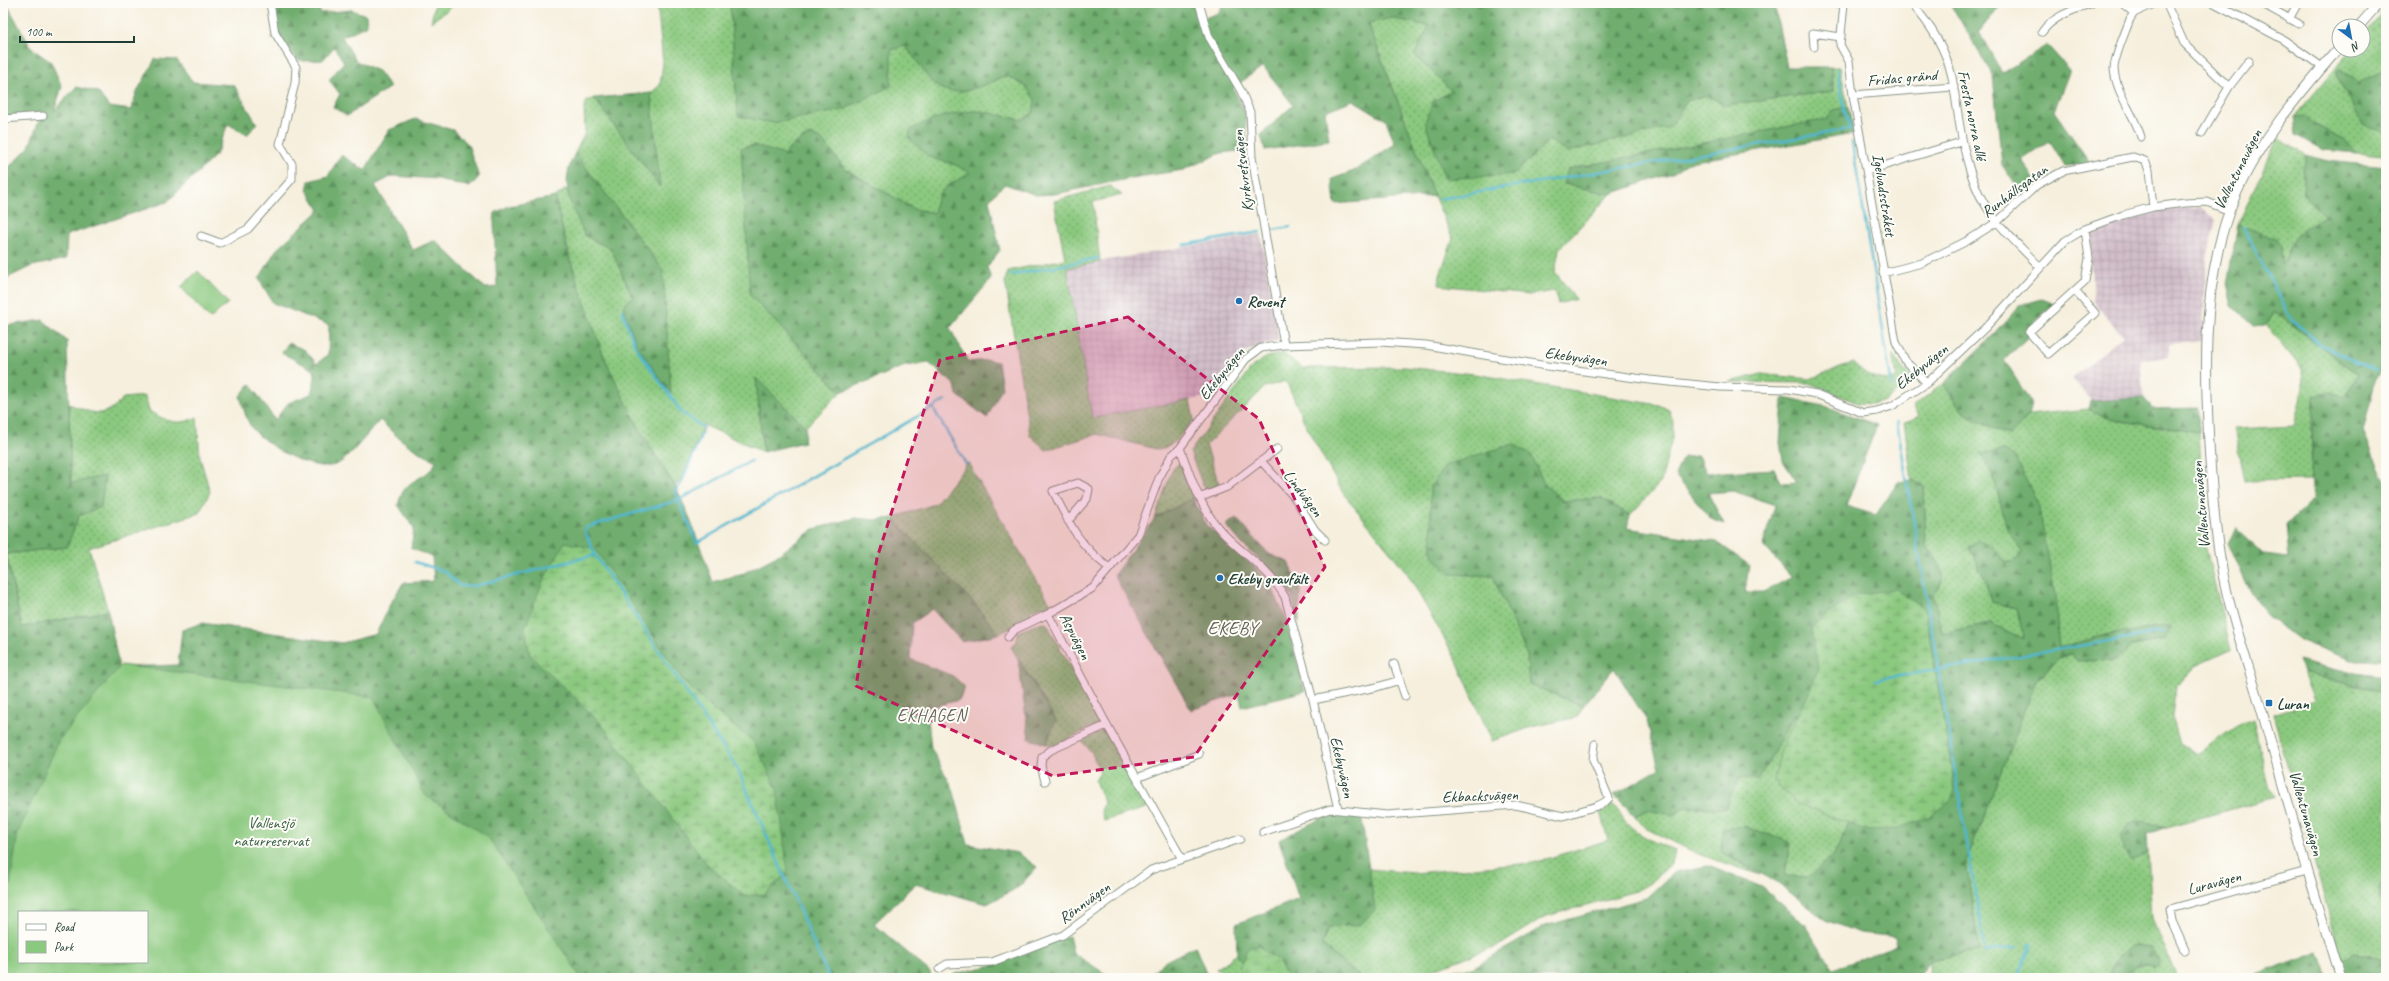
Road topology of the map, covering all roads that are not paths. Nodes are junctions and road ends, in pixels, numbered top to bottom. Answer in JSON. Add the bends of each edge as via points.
{"nodes":[{"id":1,"x":270,"y":3,"type":"edge"},
{"id":2,"x":1199,"y":3,"type":"edge"},
{"id":3,"x":1828,"y":3,"type":"edge"},
{"id":4,"x":1845,"y":3,"type":"edge"},
{"id":5,"x":1911,"y":3,"type":"edge"},
{"id":6,"x":2092,"y":3,"type":"edge"},
{"id":7,"x":2122,"y":3,"type":"edge"},
{"id":8,"x":2156,"y":3,"type":"edge"},
{"id":9,"x":2166,"y":3,"type":"edge"},
{"id":10,"x":2214,"y":3,"type":"edge"},
{"id":11,"x":2261,"y":3,"type":"edge"},
{"id":12,"x":2298,"y":3,"type":"edge"},
{"id":13,"x":2379,"y":3,"type":"edge"},
{"id":14,"x":2228,"y":6,"type":"edge"},
{"id":15,"x":2134,"y":13,"type":"junction"},
{"id":16,"x":2366,"y":18,"type":"edge"},
{"id":17,"x":2289,"y":19,"type":"junction"},
{"id":18,"x":2299,"y":24,"type":"dead end"},
{"id":19,"x":2042,"y":32,"type":"dead end"},
{"id":20,"x":1841,"y":36,"type":"junction"},
{"id":21,"x":1814,"y":47,"type":"dead end"},
{"id":22,"x":2331,"y":57,"type":"edge"},
{"id":23,"x":2249,"y":61,"type":"dead end"},
{"id":24,"x":2322,"y":67,"type":"junction"},
{"id":25,"x":1953,"y":87,"type":"junction"},
{"id":26,"x":2229,"y":87,"type":"junction"},
{"id":27,"x":1853,"y":95,"type":"junction"},
{"id":28,"x":43,"y":116,"type":"dead end"},
{"id":29,"x":3,"y":119,"type":"edge"},
{"id":30,"x":2202,"y":133,"type":"dead end"},
{"id":31,"x":2140,"y":137,"type":"dead end"},
{"id":32,"x":1961,"y":142,"type":"junction"},
{"id":33,"x":1867,"y":171,"type":"junction"},
{"id":34,"x":2153,"y":207,"type":"junction"},
{"id":35,"x":2230,"y":211,"type":"junction"},
{"id":36,"x":1997,"y":222,"type":"junction"},
{"id":37,"x":2085,"y":229,"type":"junction"},
{"id":38,"x":201,"y":236,"type":"dead end"},
{"id":39,"x":2040,"y":267,"type":"junction"},
{"id":40,"x":1883,"y":273,"type":"junction"},
{"id":41,"x":2075,"y":290,"type":"junction"},
{"id":42,"x":1284,"y":345,"type":"junction"},
{"id":43,"x":1927,"y":383,"type":"junction"},
{"id":44,"x":1180,"y":448,"type":"junction"},
{"id":45,"x":1277,"y":449,"type":"dead end"},
{"id":46,"x":1261,"y":461,"type":"junction"},
{"id":47,"x":1199,"y":498,"type":"junction"},
{"id":48,"x":1068,"y":521,"type":"junction"},
{"id":49,"x":1325,"y":540,"type":"dead end"},
{"id":50,"x":1109,"y":568,"type":"junction"},
{"id":51,"x":1048,"y":614,"type":"junction"},
{"id":52,"x":1008,"y":637,"type":"dead end"},
{"id":53,"x":1394,"y":664,"type":"dead end"},
{"id":54,"x":1400,"y":680,"type":"junction"},
{"id":55,"x":1405,"y":696,"type":"dead end"},
{"id":56,"x":1313,"y":700,"type":"junction"},
{"id":57,"x":1107,"y":725,"type":"junction"},
{"id":58,"x":1596,"y":744,"type":"dead end"},
{"id":59,"x":1199,"y":754,"type":"dead end"},
{"id":60,"x":1137,"y":778,"type":"junction"},
{"id":61,"x":1045,"y":781,"type":"dead end"},
{"id":62,"x":1338,"y":809,"type":"junction"},
{"id":63,"x":1263,"y":832,"type":"dead end"},
{"id":64,"x":1240,"y":839,"type":"dead end"},
{"id":65,"x":1182,"y":859,"type":"junction"},
{"id":66,"x":2307,"y":871,"type":"junction"},
{"id":67,"x":2185,"y":950,"type":"dead end"},
{"id":68,"x":939,"y":968,"type":"dead end"},
{"id":69,"x":2340,"y":978,"type":"edge"}],
"edges":[{"from":1,"to":38,"type":"street","via":[[275,33],[296,67],[295,83],[280,144],[292,164],[292,179],[255,223],[235,238],[220,244]]},
{"from":2,"to":42,"type":"street","name":"Kyrkvretsvägen","via":[[1209,37],[1241,91],[1250,112],[1252,157]]},
{"from":3,"to":4,"type":"street"},
{"from":4,"to":20,"type":"street","name":"Igelvadsstråket"},
{"from":5,"to":25,"type":"street","name":"Fresta norra allé","via":[[1925,19],[1939,42],[1952,76]]},
{"from":6,"to":19,"type":"street","via":[[2047,24]]},
{"from":7,"to":15,"type":"street"},
{"from":8,"to":15,"type":"street"},
{"from":9,"to":26,"type":"street","via":[[2184,42]]},
{"from":10,"to":14,"type":"street"},
{"from":11,"to":17,"type":"street"},
{"from":12,"to":17,"type":"street"},
{"from":13,"to":16,"type":"main road"},
{"from":14,"to":24,"type":"street"},
{"from":15,"to":31,"type":"street","via":[[2114,67],[2119,91],[2137,125]]},
{"from":17,"to":18,"type":"street"},
{"from":20,"to":21,"type":"street","via":[[1813,33]]},
{"from":20,"to":27,"type":"street","name":"Igelvadsstråket","via":[[1840,45],[1849,61]]},
{"from":22,"to":24,"type":"main road","name":"Vallentunavägen"},
{"from":23,"to":26,"type":"street"},
{"from":24,"to":35,"type":"main road","name":"Vallentunavägen","via":[[2274,127],[2252,163]]},
{"from":25,"to":27,"type":"street","name":"Fridas gränd"},
{"from":25,"to":32,"type":"street","name":"Fresta norra allé"},
{"from":26,"to":30,"type":"street"},
{"from":27,"to":33,"type":"street","name":"Igelvadsstråket"},
{"from":28,"to":29,"type":"street"},
{"from":32,"to":33,"type":"street"},
{"from":32,"to":36,"type":"street","name":"Fresta norra allé","via":[[1976,188]]},
{"from":33,"to":40,"type":"street","name":"Igelvadsstråket"},
{"from":34,"to":35,"type":"street","name":"Ekebyvägen","via":[[2207,202]]},
{"from":34,"to":36,"type":"street","name":"Runhällsgatan","via":[[2149,170],[2145,161],[2133,157],[2063,171],[2037,185]]},
{"from":34,"to":37,"type":"street","name":"Ekebyvägen"},
{"from":35,"to":66,"type":"main road","name":"Vallentunavägen","via":[[2214,268],[2207,338],[2205,387],[2216,536],[2236,629],[2262,710]]},
{"from":36,"to":39,"type":"street","name":"Fresta norra allé"},
{"from":36,"to":40,"type":"street","name":"Runhällsgatan","via":[[1967,241],[1922,263]]},
{"from":37,"to":39,"type":"street","name":"Ekebyvägen","via":[[2065,240]]},
{"from":37,"to":41,"type":"street","via":[[2089,258],[2085,281]]},
{"from":39,"to":43,"type":"street","name":"Ekebyvägen","via":[[1986,327]]},
{"from":40,"to":43,"type":"street","name":"Igelvadsstråket","via":[[1896,342],[1906,362]]},
{"from":41,"to":41,"type":"street","via":[[2029,332],[2048,354],[2095,313]]},
{"from":42,"to":43,"type":"street","name":"Ekebyvägen","via":[[1380,342],[1426,345],[1547,366],[1650,380],[1720,387],[1789,389],[1816,394],[1863,412],[1877,412],[1892,406]]},
{"from":42,"to":44,"type":"street","name":"Ekebyvägen","via":[[1261,348],[1246,359]]},
{"from":44,"to":47,"type":"street","name":"Ekebyvägen"},
{"from":44,"to":50,"type":"street","name":"Aspvägen","via":[[1171,456],[1159,478],[1138,535]]},
{"from":45,"to":46,"type":"street"},
{"from":46,"to":47,"type":"street","via":[[1227,487]]},
{"from":46,"to":49,"type":"street","name":"Lindvägen","via":[[1294,497],[1315,530]]},
{"from":47,"to":56,"type":"street","name":"Ekebyvägen","via":[[1206,513],[1222,532],[1265,568],[1277,583],[1289,607]]},
{"from":48,"to":48,"type":"street","via":[[1087,499],[1089,489],[1078,483],[1053,491]]},
{"from":48,"to":50,"type":"street","via":[[1079,541]]},
{"from":50,"to":51,"type":"street","name":"Aspvägen","via":[[1092,588]]},
{"from":51,"to":52,"type":"street","via":[[1014,630]]},
{"from":51,"to":57,"type":"street","name":"Aspvägen"},
{"from":53,"to":54,"type":"street"},
{"from":54,"to":55,"type":"street"},
{"from":54,"to":56,"type":"street"},
{"from":56,"to":62,"type":"street","name":"Ekebyvägen"},
{"from":57,"to":60,"type":"street","name":"Aspvägen"},
{"from":57,"to":61,"type":"street","via":[[1051,750],[1042,757],[1041,766]]},
{"from":58,"to":62,"type":"street","name":"Ekbacksvägen","via":[[1593,760],[1609,798],[1597,806],[1563,816],[1516,805],[1387,815]]},
{"from":59,"to":60,"type":"street"},
{"from":60,"to":65,"type":"street","name":"Aspvägen"},
{"from":62,"to":63,"type":"street","name":"Ekebyvägen","via":[[1330,809]]},
{"from":64,"to":65,"type":"street","name":"Rönnvägen"},
{"from":65,"to":68,"type":"street","name":"Rönnvägen","via":[[1151,870],[1063,935],[992,962],[946,964]]},
{"from":66,"to":67,"type":"street","name":"Luravägen","via":[[2170,909],[2172,921]]},
{"from":66,"to":69,"type":"main road","name":"Vallentunavägen"}]}
